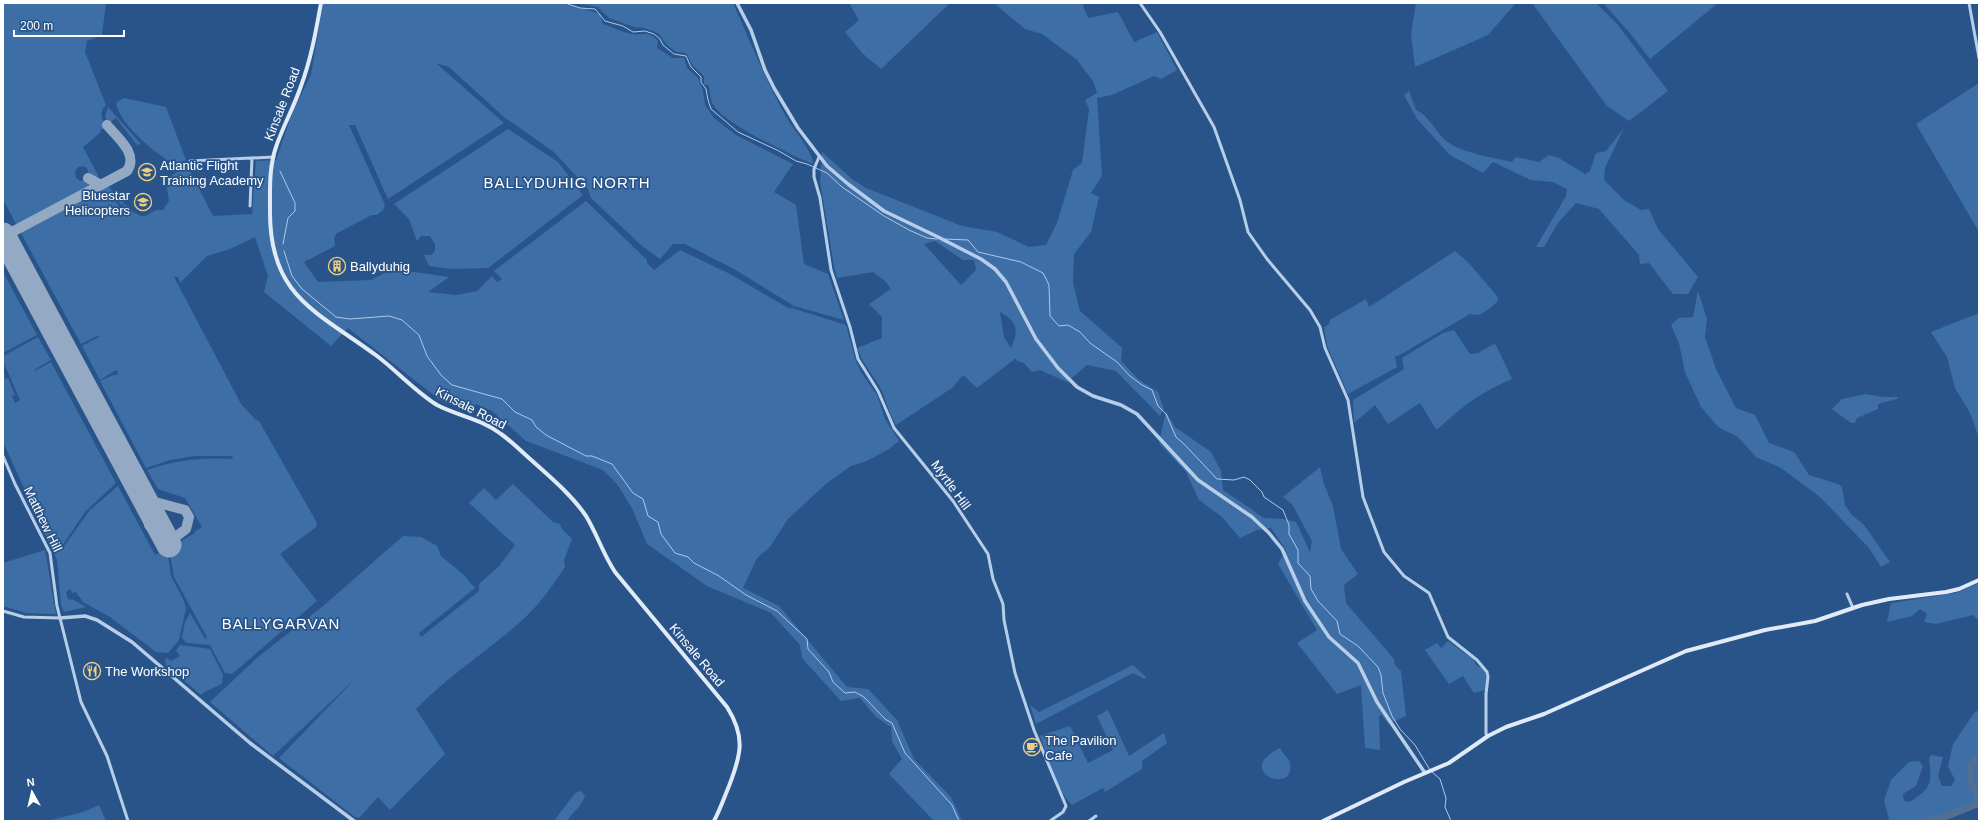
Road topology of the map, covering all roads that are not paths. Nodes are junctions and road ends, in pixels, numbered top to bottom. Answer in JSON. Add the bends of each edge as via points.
{"nodes":[{"id":1,"x":321,"y":3,"type":"edge"},
{"id":2,"x":737,"y":3,"type":"edge"},
{"id":3,"x":1140,"y":3,"type":"edge"},
{"id":4,"x":1968,"y":3,"type":"edge"},
{"id":5,"x":1979,"y":58,"type":"edge"},
{"id":6,"x":274,"y":157,"type":"junction"},
{"id":7,"x":819,"y":157,"type":"junction"},
{"id":8,"x":252,"y":158,"type":"junction"},
{"id":9,"x":190,"y":161,"type":"dead end"},
{"id":10,"x":250,"y":206,"type":"dead end"},
{"id":11,"x":3,"y":456,"type":"edge"},
{"id":12,"x":1979,"y":580,"type":"edge"},
{"id":13,"x":1847,"y":594,"type":"dead end"},
{"id":14,"x":1853,"y":608,"type":"junction"},
{"id":15,"x":3,"y":610,"type":"edge"},
{"id":16,"x":60,"y":618,"type":"junction"},
{"id":17,"x":1488,"y":736,"type":"junction"},
{"id":18,"x":1427,"y":772,"type":"junction"},
{"id":19,"x":1096,"y":816,"type":"dead end"},
{"id":20,"x":128,"y":821,"type":"edge"},
{"id":21,"x":354,"y":821,"type":"edge"},
{"id":22,"x":714,"y":821,"type":"edge"},
{"id":23,"x":1050,"y":821,"type":"edge"},
{"id":24,"x":1089,"y":821,"type":"edge"},
{"id":25,"x":1323,"y":821,"type":"edge"}],
"edges":[{"from":1,"to":6,"type":"main road","name":"Kinsale Road","via":[[309,63]]},
{"from":2,"to":7,"type":"street","via":[[751,30],[774,88],[791,118]]},
{"from":3,"to":17,"type":"street","via":[[1160,32],[1214,127],[1240,200],[1248,232],[1310,310],[1320,327],[1325,348],[1348,400],[1363,498],[1384,552],[1404,576],[1429,593],[1448,638],[1477,660],[1487,672]]},
{"from":4,"to":5,"type":"street"},
{"from":6,"to":8,"type":"street"},
{"from":6,"to":22,"type":"main road","name":"Kinsale Road","via":[[270,198],[271,240],[278,265],[292,289],[313,310],[430,399],[448,410],[493,428],[557,483],[585,516],[621,580],[727,707],[738,730],[740,752]]},
{"from":7,"to":18,"type":"street","via":[[872,204],[981,259],[1000,275],[1036,339],[1058,368],[1077,387],[1084,392],[1122,405],[1137,414],[1198,480],[1252,517],[1273,536],[1287,558],[1305,601],[1329,637],[1358,663],[1377,702]]},
{"from":7,"to":23,"type":"street","name":"Myrtle Hill","via":[[814,177],[820,198],[831,270],[858,359],[878,391],[894,428],[953,501],[988,554],[993,579],[1003,604],[1015,673],[1034,730],[1066,806],[1063,812]]},
{"from":8,"to":9,"type":"street"},
{"from":8,"to":10,"type":"street"},
{"from":11,"to":16,"type":"street","name":"Matthew Hill","via":[[14,484],[50,553]]},
{"from":12,"to":14,"type":"main road","via":[[1946,592],[1889,599]]},
{"from":13,"to":14,"type":"street"},
{"from":14,"to":17,"type":"main road","via":[[1815,621],[1765,630],[1686,651]]},
{"from":15,"to":16,"type":"street","via":[[24,617]]},
{"from":16,"to":20,"type":"street","name":"Matthew Hill","via":[[81,702],[107,756]]},
{"from":16,"to":21,"type":"street","via":[[85,616],[97,620],[132,642],[250,743]]},
{"from":17,"to":18,"type":"main road","via":[[1449,764]]},
{"from":18,"to":25,"type":"main road"},
{"from":19,"to":24,"type":"street"}]}
